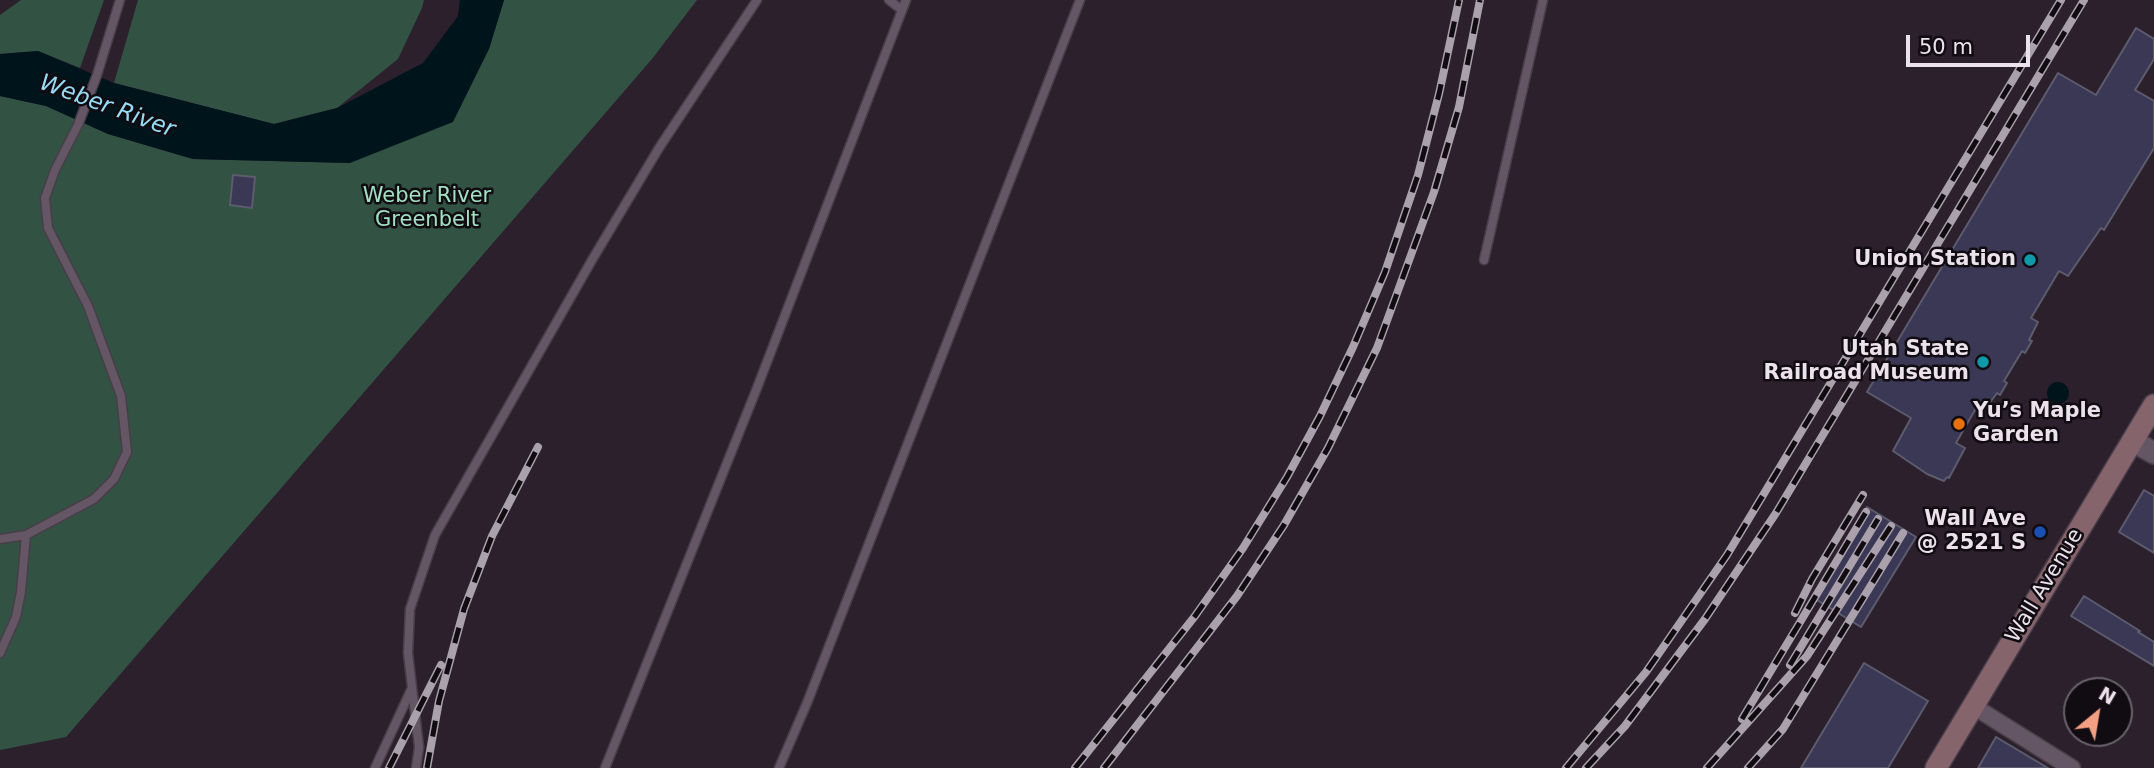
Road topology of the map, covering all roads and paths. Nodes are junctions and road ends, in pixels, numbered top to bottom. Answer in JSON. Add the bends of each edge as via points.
{"nodes":[{"id":1,"x":120,"y":0,"type":"edge"},
{"id":2,"x":757,"y":0,"type":"edge"},
{"id":3,"x":889,"y":0,"type":"edge"},
{"id":4,"x":906,"y":0,"type":"edge"},
{"id":5,"x":1080,"y":0,"type":"edge"},
{"id":6,"x":1543,"y":0,"type":"edge"},
{"id":7,"x":902,"y":10,"type":"junction"},
{"id":8,"x":1484,"y":260,"type":"dead end"},
{"id":9,"x":2154,"y":405,"type":"edge"},
{"id":10,"x":2133,"y":441,"type":"junction"},
{"id":11,"x":2154,"y":453,"type":"edge"},
{"id":12,"x":26,"y":535,"type":"junction"},
{"id":13,"x":0,"y":539,"type":"edge"},
{"id":14,"x":0,"y":653,"type":"edge"},
{"id":15,"x":412,"y":688,"type":"junction"},
{"id":16,"x":1973,"y":706,"type":"junction"},
{"id":17,"x":375,"y":768,"type":"edge"},
{"id":18,"x":416,"y":768,"type":"edge"},
{"id":19,"x":605,"y":768,"type":"edge"},
{"id":20,"x":779,"y":768,"type":"edge"},
{"id":21,"x":1936,"y":768,"type":"edge"},
{"id":22,"x":2072,"y":768,"type":"edge"}],
"edges":[{"from":1,"to":12,"type":"lane","via":[[97,75],[45,198],[48,228],[88,306],[121,396],[127,452],[114,479],[94,499]]},
{"from":2,"to":15,"type":"lane","via":[[652,159],[435,535],[410,609]]},
{"from":3,"to":7,"type":"lane"},
{"from":4,"to":7,"type":"lane"},
{"from":5,"to":20,"type":"lane"},
{"from":6,"to":8,"type":"lane"},
{"from":7,"to":19,"type":"lane"},
{"from":9,"to":10,"type":"main road","name":"Wall Avenue"},
{"from":10,"to":11,"type":"street"},
{"from":10,"to":16,"type":"main road","name":"Wall Avenue"},
{"from":12,"to":13,"type":"lane"},
{"from":12,"to":14,"type":"lane","via":[[16,617]]},
{"from":15,"to":17,"type":"lane"},
{"from":15,"to":18,"type":"lane","via":[[419,747]]},
{"from":16,"to":21,"type":"main road","name":"Wall Avenue"},
{"from":16,"to":22,"type":"street"}]}
